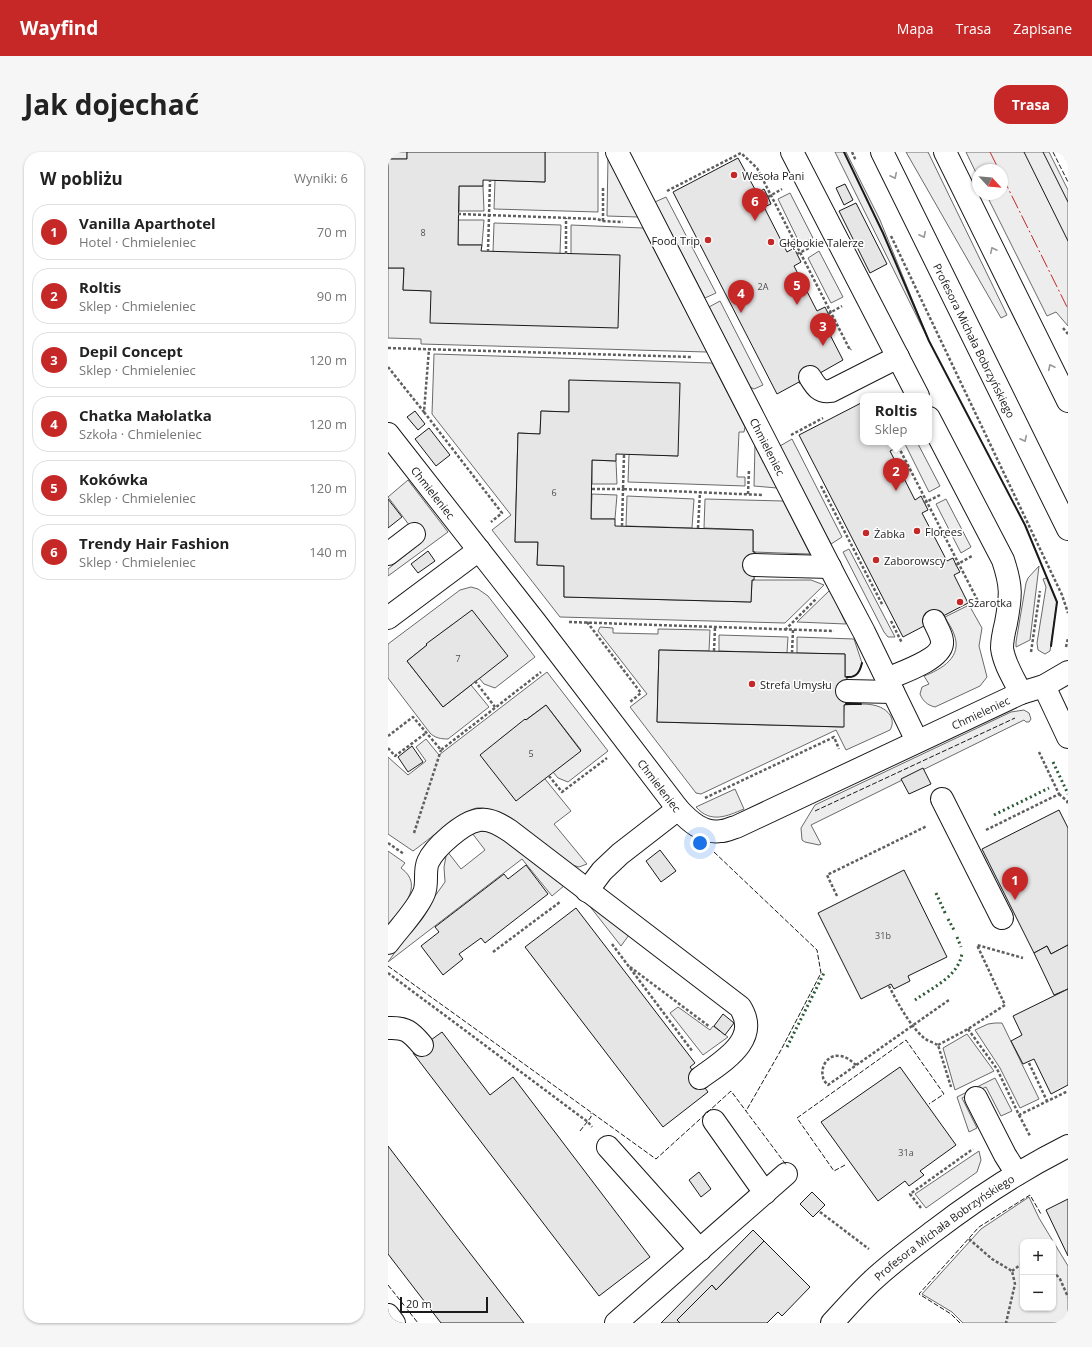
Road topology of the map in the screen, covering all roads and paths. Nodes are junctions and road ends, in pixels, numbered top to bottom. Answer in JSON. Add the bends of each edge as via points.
{"nodes":[{"id":1,"x":617,"y":152,"type":"edge"},
{"id":2,"x":792,"y":152,"type":"edge"},
{"id":3,"x":852,"y":152,"type":"edge"},
{"id":4,"x":882,"y":152,"type":"edge"},
{"id":5,"x":945,"y":152,"type":"edge"},
{"id":6,"x":1063,"y":152,"type":"edge"},
{"id":7,"x":1068,"y":161,"type":"edge"},
{"id":8,"x":858,"y":166,"type":"dead end"},
{"id":9,"x":490,"y":180,"type":"dead end"},
{"id":10,"x":643,"y":204,"type":"junction"},
{"id":11,"x":458,"y":214,"type":"dead end"},
{"id":12,"x":489,"y":216,"type":"junction"},
{"id":13,"x":566,"y":218,"type":"junction"},
{"id":14,"x":617,"y":222,"type":"dead end"},
{"id":15,"x":889,"y":231,"type":"dead end"},
{"id":16,"x":809,"y":248,"type":"dead end"},
{"id":17,"x":488,"y":252,"type":"dead end"},
{"id":18,"x":566,"y":254,"type":"dead end"},
{"id":19,"x":799,"y":254,"type":"junction"},
{"id":20,"x":841,"y":307,"type":"dead end"},
{"id":21,"x":829,"y":313,"type":"junction"},
{"id":22,"x":857,"y":346,"type":"dead end"},
{"id":23,"x":388,"y":348,"type":"edge"},
{"id":24,"x":430,"y":350,"type":"junction"},
{"id":25,"x":898,"y":357,"type":"junction"},
{"id":26,"x":722,"y":358,"type":"junction"},
{"id":27,"x":388,"y":367,"type":"edge"},
{"id":28,"x":810,"y":377,"type":"dead end"},
{"id":29,"x":916,"y":393,"type":"edge"},
{"id":30,"x":1068,"y":402,"type":"edge"},
{"id":31,"x":424,"y":412,"type":"junction"},
{"id":32,"x":828,"y":416,"type":"dead end"},
{"id":33,"x":932,"y":424,"type":"edge"},
{"id":34,"x":388,"y":434,"type":"edge"},
{"id":35,"x":898,"y":445,"type":"edge"},
{"id":36,"x":768,"y":447,"type":"junction"},
{"id":37,"x":624,"y":454,"type":"dead end"},
{"id":38,"x":592,"y":489,"type":"dead end"},
{"id":39,"x":623,"y":489,"type":"junction"},
{"id":40,"x":700,"y":492,"type":"junction"},
{"id":41,"x":941,"y":494,"type":"dead end"},
{"id":42,"x":794,"y":496,"type":"junction"},
{"id":43,"x":926,"y":502,"type":"junction"},
{"id":44,"x":490,"y":523,"type":"dead end"},
{"id":45,"x":622,"y":526,"type":"dead end"},
{"id":46,"x":698,"y":528,"type":"dead end"},
{"id":47,"x":1068,"y":529,"type":"edge"},
{"id":48,"x":414,"y":534,"type":"dead end"},
{"id":49,"x":479,"y":550,"type":"junction"},
{"id":50,"x":388,"y":554,"type":"edge"},
{"id":51,"x":972,"y":556,"type":"dead end"},
{"id":52,"x":957,"y":564,"type":"junction"},
{"id":53,"x":754,"y":565,"type":"dead end"},
{"id":54,"x":833,"y":573,"type":"junction"},
{"id":55,"x":1040,"y":591,"type":"dead end"},
{"id":56,"x":983,"y":612,"type":"dead end"},
{"id":57,"x":1068,"y":613,"type":"edge"},
{"id":58,"x":388,"y":618,"type":"edge"},
{"id":59,"x":934,"y":621,"type":"dead end"},
{"id":60,"x":564,"y":622,"type":"dead end"},
{"id":61,"x":587,"y":622,"type":"junction"},
{"id":62,"x":715,"y":627,"type":"junction"},
{"id":63,"x":785,"y":630,"type":"junction"},
{"id":64,"x":793,"y":630,"type":"junction"},
{"id":65,"x":816,"y":630,"type":"dead end"},
{"id":66,"x":1068,"y":638,"type":"edge"},
{"id":67,"x":1066,"y":647,"type":"dead end"},
{"id":68,"x":714,"y":651,"type":"dead end"},
{"id":69,"x":792,"y":653,"type":"dead end"},
{"id":70,"x":1031,"y":659,"type":"dead end"},
{"id":71,"x":541,"y":671,"type":"dead end"},
{"id":72,"x":1068,"y":672,"type":"edge"},
{"id":73,"x":475,"y":681,"type":"dead end"},
{"id":74,"x":890,"y":685,"type":"junction"},
{"id":75,"x":1044,"y":686,"type":"junction"},
{"id":76,"x":847,"y":691,"type":"dead end"},
{"id":77,"x":1021,"y":693,"type":"junction"},
{"id":78,"x":629,"y":703,"type":"dead end"},
{"id":79,"x":495,"y":707,"type":"junction"},
{"id":80,"x":426,"y":734,"type":"junction"},
{"id":81,"x":388,"y":736,"type":"edge"},
{"id":82,"x":1068,"y":737,"type":"edge"},
{"id":83,"x":917,"y":741,"type":"junction"},
{"id":84,"x":388,"y":748,"type":"edge"},
{"id":85,"x":441,"y":750,"type":"junction"},
{"id":86,"x":840,"y":750,"type":"dead end"},
{"id":87,"x":607,"y":757,"type":"dead end"},
{"id":88,"x":549,"y":776,"type":"dead end"},
{"id":89,"x":1059,"y":794,"type":"dead end"},
{"id":90,"x":704,"y":798,"type":"dead end"},
{"id":91,"x":942,"y":799,"type":"dead end"},
{"id":92,"x":1067,"y":800,"type":"edge"},
{"id":93,"x":1068,"y":805,"type":"edge"},
{"id":94,"x":678,"y":809,"type":"junction"},
{"id":95,"x":414,"y":835,"type":"dead end"},
{"id":96,"x":388,"y":843,"type":"edge"},
{"id":97,"x":407,"y":856,"type":"dead end"},
{"id":98,"x":587,"y":891,"type":"junction"},
{"id":99,"x":1002,"y":918,"type":"dead end"},
{"id":100,"x":610,"y":942,"type":"dead end"},
{"id":101,"x":388,"y":943,"type":"edge"},
{"id":102,"x":494,"y":952,"type":"dead end"},
{"id":103,"x":1023,"y":958,"type":"dead end"},
{"id":104,"x":628,"y":965,"type":"junction"},
{"id":105,"x":388,"y":973,"type":"edge"},
{"id":106,"x":889,"y":986,"type":"dead end"},
{"id":107,"x":949,"y":1000,"type":"dead end"},
{"id":108,"x":913,"y":1025,"type":"junction"},
{"id":109,"x":710,"y":1027,"type":"dead end"},
{"id":110,"x":388,"y":1028,"type":"edge"},
{"id":111,"x":968,"y":1028,"type":"junction"},
{"id":112,"x":422,"y":1045,"type":"dead end"},
{"id":113,"x":938,"y":1045,"type":"junction"},
{"id":114,"x":695,"y":1054,"type":"dead end"},
{"id":115,"x":1029,"y":1063,"type":"dead end"},
{"id":116,"x":856,"y":1064,"type":"junction"},
{"id":117,"x":700,"y":1078,"type":"dead end"},
{"id":118,"x":952,"y":1088,"type":"dead end"},
{"id":119,"x":1068,"y":1091,"type":"edge"},
{"id":120,"x":976,"y":1098,"type":"dead end"},
{"id":121,"x":1047,"y":1101,"type":"junction"},
{"id":122,"x":1020,"y":1115,"type":"junction"},
{"id":123,"x":714,"y":1121,"type":"dead end"},
{"id":124,"x":1030,"y":1137,"type":"dead end"},
{"id":125,"x":970,"y":1144,"type":"dead end"},
{"id":126,"x":1068,"y":1146,"type":"edge"},
{"id":127,"x":608,"y":1147,"type":"joint"},
{"id":128,"x":786,"y":1174,"type":"dead end"},
{"id":129,"x":1017,"y":1174,"type":"junction"},
{"id":130,"x":765,"y":1193,"type":"junction"},
{"id":131,"x":918,"y":1205,"type":"dead end"},
{"id":132,"x":820,"y":1212,"type":"dead end"},
{"id":133,"x":969,"y":1239,"type":"dead end"},
{"id":134,"x":700,"y":1250,"type":"junction"},
{"id":135,"x":874,"y":1251,"type":"dead end"},
{"id":136,"x":1020,"y":1265,"type":"edge"},
{"id":137,"x":1012,"y":1271,"type":"junction"},
{"id":138,"x":1056,"y":1274,"type":"edge"},
{"id":139,"x":1068,"y":1297,"type":"edge"},
{"id":140,"x":388,"y":1315,"type":"edge"},
{"id":141,"x":394,"y":1323,"type":"edge"},
{"id":142,"x":616,"y":1323,"type":"edge"},
{"id":143,"x":832,"y":1323,"type":"edge"},
{"id":144,"x":1006,"y":1323,"type":"edge"}],
"edges":[{"from":1,"to":10,"type":"street","name":"Chmieleniec"},
{"from":2,"to":25,"type":"street"},
{"from":3,"to":8,"type":"path"},
{"from":4,"to":47,"type":"street","name":"Profesora Michała Bobrzyńskiego","one_way":true},
{"from":30,"to":5,"type":"street","one_way":true},
{"from":6,"to":7,"type":"path"},
{"from":9,"to":12,"type":"path"},
{"from":10,"to":19,"type":"path","via":[[741,153],[757,168]]},
{"from":10,"to":26,"type":"street","name":"Chmieleniec"},
{"from":11,"to":12,"type":"path"},
{"from":12,"to":13,"type":"path"},
{"from":12,"to":17,"type":"path"},
{"from":13,"to":14,"type":"path"},
{"from":13,"to":18,"type":"path"},
{"from":15,"to":57,"type":"path","via":[[1062,595]]},
{"from":16,"to":19,"type":"path"},
{"from":19,"to":21,"type":"path"},
{"from":20,"to":21,"type":"path"},
{"from":21,"to":22,"type":"path","via":[[850,350]]},
{"from":23,"to":24,"type":"path"},
{"from":24,"to":26,"type":"path"},
{"from":24,"to":31,"type":"path"},
{"from":25,"to":28,"type":"street","via":[[831,391],[818,389]]},
{"from":25,"to":29,"type":"street"},
{"from":26,"to":36,"type":"street","name":"Chmieleniec"},
{"from":27,"to":31,"type":"path"},
{"from":31,"to":44,"type":"path","via":[[502,514]]},
{"from":32,"to":36,"type":"path"},
{"from":33,"to":77,"type":"street","name":"Chmieleniec","via":[[1003,560],[1010,581],[1002,646],[1006,662]]},
{"from":34,"to":49,"type":"street","name":"Chmieleniec"},
{"from":35,"to":43,"type":"path"},
{"from":36,"to":42,"type":"street","name":"Chmieleniec"},
{"from":37,"to":39,"type":"path"},
{"from":38,"to":39,"type":"path"},
{"from":39,"to":40,"type":"path"},
{"from":39,"to":45,"type":"path"},
{"from":40,"to":42,"type":"path"},
{"from":40,"to":46,"type":"path"},
{"from":41,"to":43,"type":"path"},
{"from":42,"to":54,"type":"street","name":"Chmieleniec"},
{"from":43,"to":52,"type":"path"},
{"from":48,"to":50,"type":"street"},
{"from":49,"to":58,"type":"street"},
{"from":49,"to":94,"type":"street","name":"Chmieleniec"},
{"from":51,"to":52,"type":"path"},
{"from":52,"to":56,"type":"path"},
{"from":53,"to":54,"type":"street"},
{"from":54,"to":63,"type":"path"},
{"from":54,"to":74,"type":"street","name":"Chmieleniec"},
{"from":55,"to":70,"type":"path"},
{"from":59,"to":74,"type":"street","via":[[942,639],[941,649]]},
{"from":60,"to":61,"type":"path"},
{"from":61,"to":62,"type":"path"},
{"from":61,"to":78,"type":"path","via":[[641,694]]},
{"from":62,"to":63,"type":"path"},
{"from":62,"to":68,"type":"path"},
{"from":63,"to":64,"type":"path"},
{"from":64,"to":65,"type":"path"},
{"from":64,"to":69,"type":"path"},
{"from":66,"to":67,"type":"path"},
{"from":71,"to":79,"type":"path"},
{"from":72,"to":75,"type":"street","name":"Chmieleniec"},
{"from":73,"to":79,"type":"path"},
{"from":74,"to":76,"type":"street"},
{"from":74,"to":83,"type":"street","name":"Chmieleniec"},
{"from":75,"to":77,"type":"street","name":"Chmieleniec"},
{"from":75,"to":82,"type":"street"},
{"from":77,"to":83,"type":"street","name":"Chmieleniec"},
{"from":79,"to":85,"type":"path"},
{"from":80,"to":81,"type":"path","via":[[413,717]]},
{"from":80,"to":84,"type":"path","via":[[395,756]]},
{"from":80,"to":85,"type":"path"},
{"from":83,"to":94,"type":"street","name":"Chmieleniec","via":[[736,827],[721,831],[705,830],[691,823]]},
{"from":85,"to":95,"type":"path"},
{"from":86,"to":90,"type":"path","via":[[834,737]]},
{"from":87,"to":88,"type":"path","via":[[562,792]]},
{"from":89,"to":92,"type":"path"},
{"from":91,"to":99,"type":"street"},
{"from":92,"to":93,"type":"path"},
{"from":94,"to":98,"type":"street","via":[[620,854],[602,871]]},
{"from":96,"to":97,"type":"path"},
{"from":98,"to":101,"type":"street","via":[[510,831],[495,822],[479,820],[466,825],[441,843],[428,863],[424,892]]},
{"from":98,"to":102,"type":"path","via":[[579,901],[568,896]]},
{"from":98,"to":117,"type":"street","via":[[740,1007],[747,1022],[742,1042],[736,1050]]},
{"from":100,"to":104,"type":"path"},
{"from":103,"to":111,"type":"path","via":[[977,945],[1005,1005]]},
{"from":104,"to":109,"type":"path"},
{"from":104,"to":114,"type":"path"},
{"from":105,"to":127,"type":"path","via":[[588,1122]]},
{"from":106,"to":108,"type":"path"},
{"from":107,"to":108,"type":"path"},
{"from":108,"to":113,"type":"path","via":[[924,1038]]},
{"from":108,"to":116,"type":"path"},
{"from":110,"to":112,"type":"street","via":[[406,1030]]},
{"from":111,"to":113,"type":"path"},
{"from":111,"to":122,"type":"path","via":[[997,1069]]},
{"from":113,"to":118,"type":"path"},
{"from":115,"to":121,"type":"path"},
{"from":116,"to":116,"type":"path","via":[[828,1085],[823,1077],[824,1063],[837,1055]]},
{"from":119,"to":121,"type":"path"},
{"from":120,"to":129,"type":"street"},
{"from":121,"to":122,"type":"path"},
{"from":122,"to":124,"type":"path"},
{"from":123,"to":130,"type":"street"},
{"from":125,"to":131,"type":"path","via":[[973,1149],[910,1194]]},
{"from":126,"to":129,"type":"street","name":"Profesora Michała Bobrzyńskiego"},
{"from":127,"to":134,"type":"street"},
{"from":128,"to":130,"type":"street"},
{"from":129,"to":143,"type":"street","name":"Profesora Michała Bobrzyńskiego","via":[[983,1195],[912,1248],[872,1281]]},
{"from":130,"to":134,"type":"street"},
{"from":132,"to":135,"type":"path"},
{"from":133,"to":137,"type":"path","via":[[992,1259]]},
{"from":134,"to":142,"type":"street"},
{"from":136,"to":137,"type":"path"},
{"from":137,"to":144,"type":"path","via":[[1015,1284]]},
{"from":138,"to":139,"type":"path"},
{"from":140,"to":141,"type":"street"}]}
